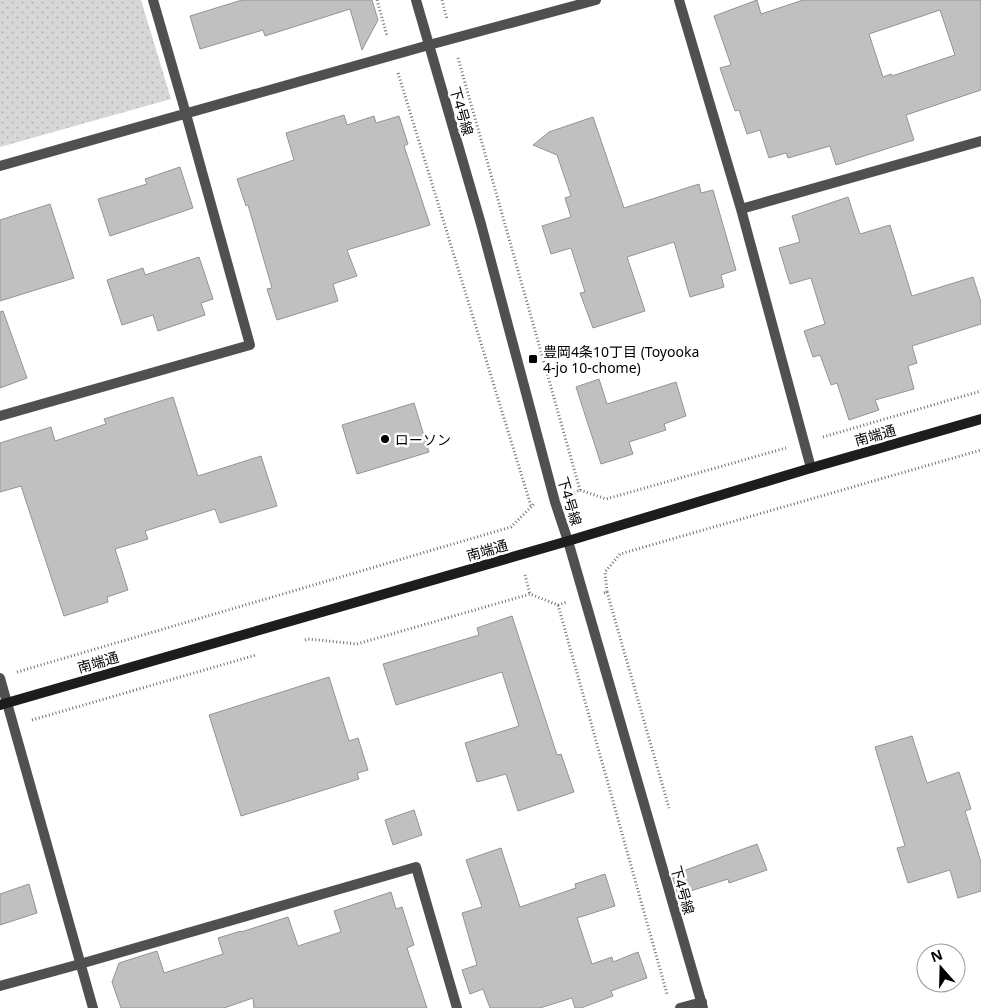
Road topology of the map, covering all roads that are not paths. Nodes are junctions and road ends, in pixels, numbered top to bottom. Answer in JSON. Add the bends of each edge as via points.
{"nodes":[{"id":1,"x":153,"y":0,"type":"edge"},
{"id":2,"x":416,"y":0,"type":"edge"},
{"id":3,"x":596,"y":0,"type":"edge"},
{"id":4,"x":679,"y":0,"type":"edge"},
{"id":5,"x":429,"y":45,"type":"junction"},
{"id":6,"x":186,"y":114,"type":"junction"},
{"id":7,"x":981,"y":142,"type":"edge"},
{"id":8,"x":0,"y":166,"type":"edge"},
{"id":9,"x":741,"y":209,"type":"junction"},
{"id":10,"x":0,"y":416,"type":"edge"},
{"id":11,"x":981,"y":419,"type":"edge"},
{"id":12,"x":810,"y":468,"type":"junction"},
{"id":13,"x":568,"y":541,"type":"junction"},
{"id":14,"x":5,"y":676,"type":"edge"},
{"id":15,"x":4,"y":704,"type":"edge"},
{"id":16,"x":80,"y":964,"type":"junction"},
{"id":17,"x":0,"y":986,"type":"edge"},
{"id":18,"x":703,"y":1005,"type":"edge"},
{"id":19,"x":93,"y":1008,"type":"edge"},
{"id":20,"x":457,"y":1008,"type":"edge"},
{"id":21,"x":680,"y":1008,"type":"edge"}],
"edges":[{"from":1,"to":6,"type":"street"},
{"from":2,"to":5,"type":"street","name":"下4号線"},
{"from":3,"to":5,"type":"street"},
{"from":4,"to":9,"type":"street"},
{"from":5,"to":6,"type":"street"},
{"from":5,"to":13,"type":"street","name":"下4号線"},
{"from":6,"to":8,"type":"street"},
{"from":6,"to":10,"type":"street","via":[[250,345]]},
{"from":7,"to":9,"type":"street"},
{"from":9,"to":12,"type":"street"},
{"from":11,"to":12,"type":"main road","name":"南端通"},
{"from":12,"to":13,"type":"main road","name":"南端通"},
{"from":13,"to":15,"type":"main road","name":"南端通"},
{"from":13,"to":18,"type":"street","name":"下4号線"},
{"from":14,"to":15,"type":"street"},
{"from":15,"to":16,"type":"street","via":[[14,725]]},
{"from":16,"to":17,"type":"street"},
{"from":16,"to":19,"type":"street"},
{"from":16,"to":20,"type":"street","via":[[416,867]]},
{"from":18,"to":21,"type":"street"}]}
